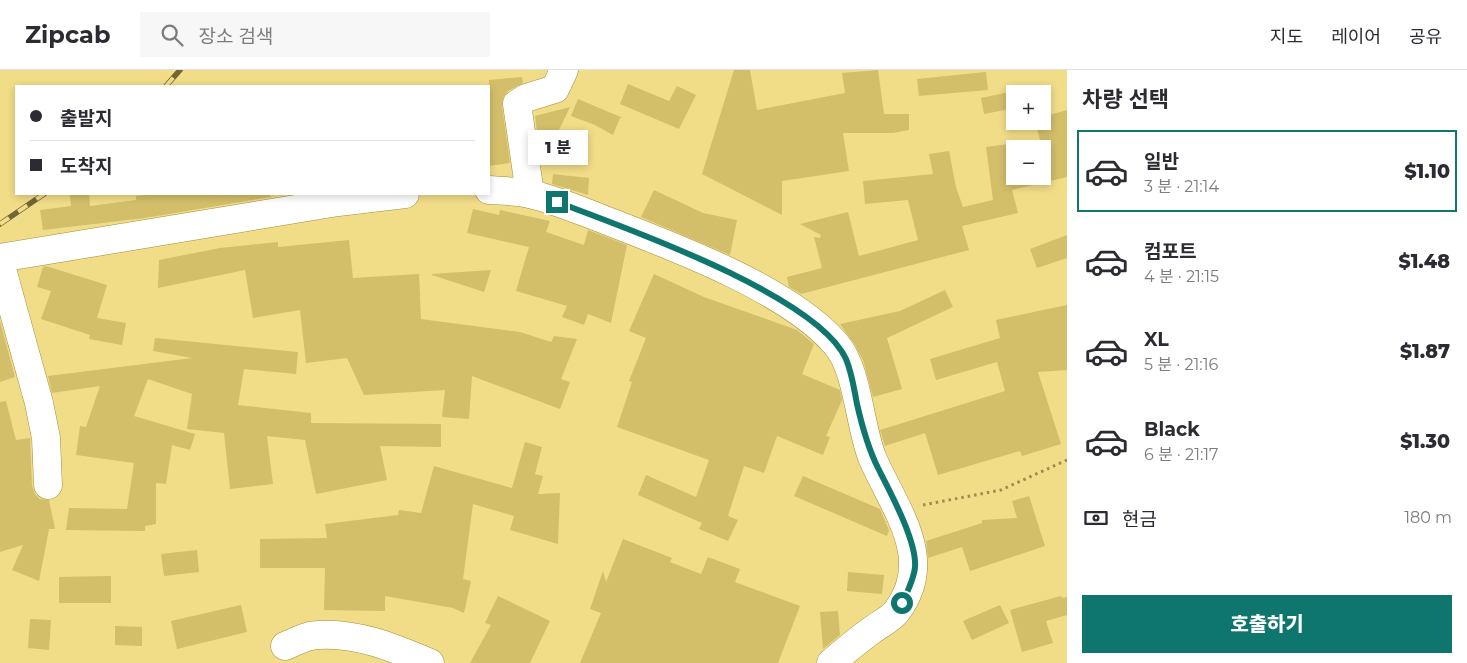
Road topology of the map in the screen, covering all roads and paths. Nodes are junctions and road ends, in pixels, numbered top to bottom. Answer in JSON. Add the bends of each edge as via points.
{"nodes":[{"id":1,"x":564,"y":70,"type":"edge"},
{"id":2,"x":490,"y":190,"type":"edge"},
{"id":3,"x":530,"y":194,"type":"junction"},
{"id":4,"x":397,"y":195,"type":"edge"},
{"id":5,"x":0,"y":260,"type":"edge"},
{"id":6,"x":1067,"y":460,"type":"edge"},
{"id":7,"x":48,"y":486,"type":"dead end"},
{"id":8,"x":899,"y":512,"type":"junction"},
{"id":9,"x":285,"y":646,"type":"dead end"},
{"id":10,"x":430,"y":663,"type":"edge"},
{"id":11,"x":831,"y":663,"type":"edge"}],
"edges":[{"from":1,"to":3,"type":"street","via":[[555,89],[526,98],[518,104]]},
{"from":2,"to":3,"type":"street"},
{"from":3,"to":8,"type":"street","via":[[636,232],[720,268],[768,292],[823,332],[846,359],[863,432]]},
{"from":4,"to":5,"type":"street","via":[[338,202]]},
{"from":5,"to":7,"type":"street","via":[[39,403],[46,438]]},
{"from":6,"to":8,"type":"path","via":[[1001,490]]},
{"from":8,"to":11,"type":"street","via":[[915,567],[907,593],[896,613]]},
{"from":9,"to":10,"type":"street","via":[[316,634],[345,636],[384,644]]}]}
